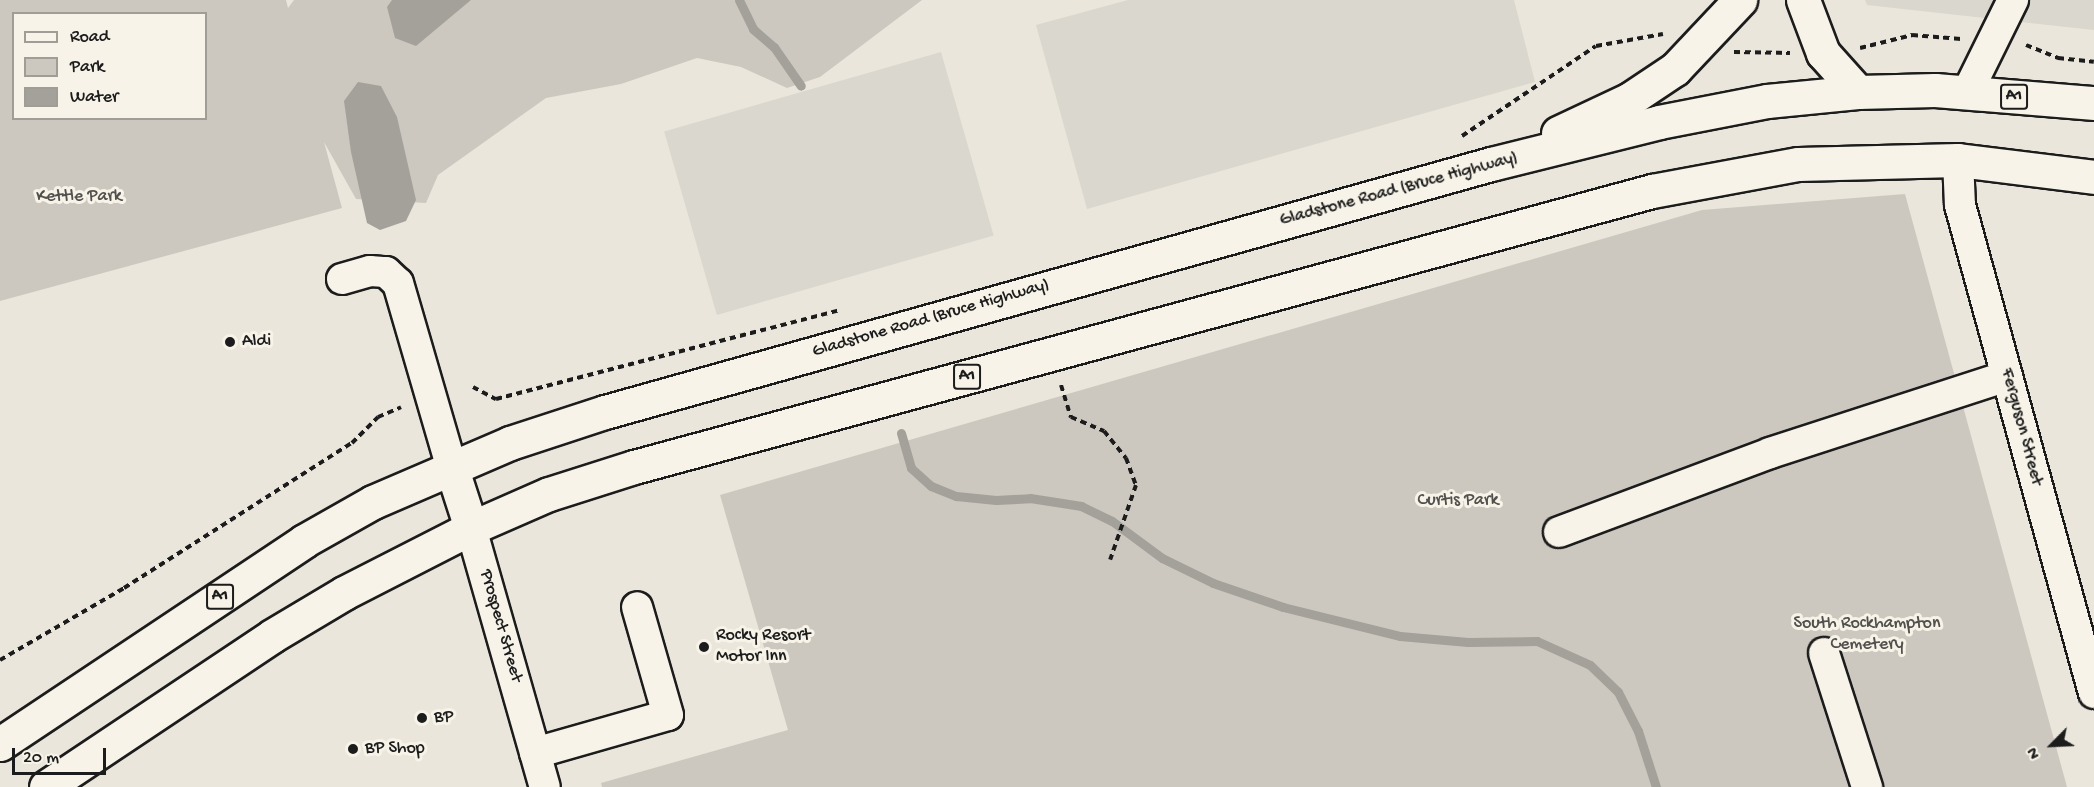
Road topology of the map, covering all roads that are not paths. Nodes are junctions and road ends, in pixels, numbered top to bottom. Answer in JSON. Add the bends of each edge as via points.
{"nodes":[{"id":1,"x":1740,"y":0,"type":"edge"},
{"id":2,"x":1803,"y":0,"type":"edge"},
{"id":3,"x":2013,"y":0,"type":"edge"},
{"id":4,"x":1858,"y":92,"type":"junction"},
{"id":5,"x":1967,"y":93,"type":"junction"},
{"id":6,"x":2094,"y":104,"type":"edge"},
{"id":7,"x":1958,"y":160,"type":"junction"},
{"id":8,"x":1491,"y":165,"type":"junction"},
{"id":9,"x":2094,"y":177,"type":"edge"},
{"id":10,"x":342,"y":279,"type":"dead end"},
{"id":11,"x":2007,"y":376,"type":"junction"},
{"id":12,"x":451,"y":466,"type":"junction"},
{"id":13,"x":471,"y":528,"type":"junction"},
{"id":14,"x":1559,"y":532,"type":"dead end"},
{"id":15,"x":637,"y":608,"type":"dead end"},
{"id":16,"x":1824,"y":653,"type":"dead end"},
{"id":17,"x":2094,"y":693,"type":"edge"},
{"id":18,"x":0,"y":744,"type":"edge"},
{"id":19,"x":535,"y":753,"type":"junction"},
{"id":20,"x":46,"y":787,"type":"edge"},
{"id":21,"x":545,"y":787,"type":"edge"},
{"id":22,"x":1868,"y":787,"type":"edge"}],
"edges":[{"from":1,"to":8,"type":"highway","via":[[1675,69],[1630,99]]},
{"from":2,"to":4,"type":"highway","via":[[1824,53]]},
{"from":3,"to":5,"type":"street"},
{"from":4,"to":5,"type":"highway","name":"Gladstone Road (Bruce Highway)","number":"A1"},
{"from":4,"to":8,"type":"highway","name":"Gladstone Road (Bruce Highway)","number":"A1","via":[[1767,101],[1659,122]]},
{"from":5,"to":6,"type":"highway","number":"A1"},
{"from":7,"to":9,"type":"highway","number":"A1"},
{"from":7,"to":11,"type":"street","name":"Ferguson Street","via":[[1960,205]]},
{"from":7,"to":13,"type":"highway","number":"A1","via":[[1798,164],[1653,191],[634,467],[549,494]]},
{"from":8,"to":12,"type":"highway","name":"Gladstone Road (Bruce Highway)","number":"A1","via":[[735,374],[520,439]]},
{"from":10,"to":12,"type":"street","via":[[370,271],[386,272],[398,283]]},
{"from":11,"to":14,"type":"street","via":[[1770,453]]},
{"from":11,"to":17,"type":"street","name":"Ferguson Street"},
{"from":12,"to":13,"type":"highway","name":"Prospect Street"},
{"from":12,"to":18,"type":"highway","name":"Gladstone Road (Bruce Highway)","number":"A1","via":[[381,498],[304,542]]},
{"from":13,"to":19,"type":"street","name":"Prospect Street"},
{"from":13,"to":20,"type":"highway","number":"A1","via":[[344,593],[272,636]]},
{"from":15,"to":19,"type":"street","via":[[668,715]]},
{"from":16,"to":22,"type":"street"},
{"from":19,"to":21,"type":"street","name":"Prospect Street"}]}
